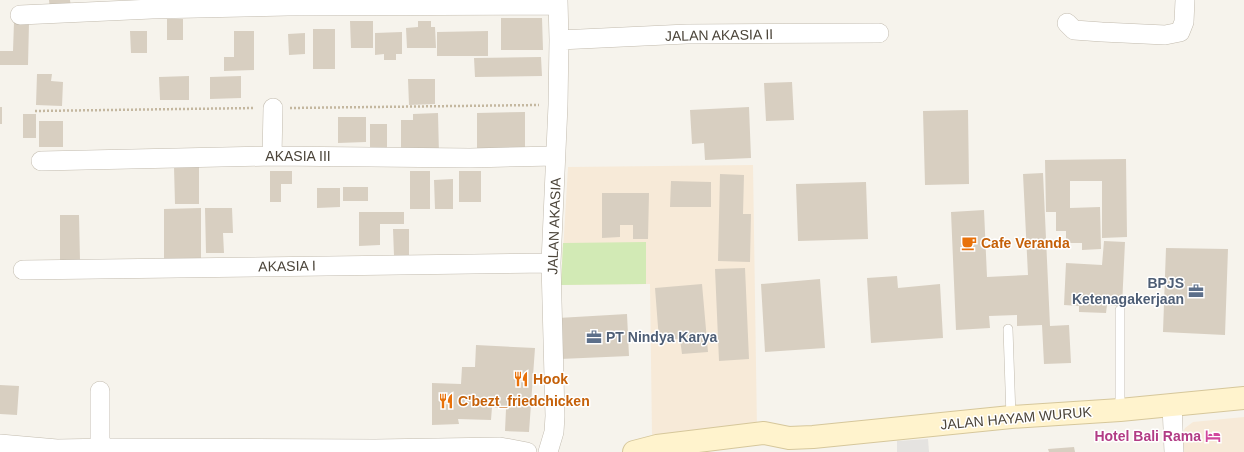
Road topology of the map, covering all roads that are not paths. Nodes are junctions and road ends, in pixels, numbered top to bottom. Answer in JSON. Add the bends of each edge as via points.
{"nodes":[{"id":1,"x":1185,"y":0,"type":"edge"},
{"id":2,"x":558,"y":3,"type":"edge"},
{"id":3,"x":20,"y":15,"type":"dead end"},
{"id":4,"x":1067,"y":23,"type":"dead end"},
{"id":5,"x":879,"y":33,"type":"dead end"},
{"id":6,"x":559,"y":40,"type":"junction"},
{"id":7,"x":273,"y":108,"type":"road end"},
{"id":8,"x":272,"y":156,"type":"junction"},
{"id":9,"x":556,"y":156,"type":"junction"},
{"id":10,"x":41,"y":161,"type":"dead end"},
{"id":11,"x":552,"y":263,"type":"junction"},
{"id":12,"x":23,"y":270,"type":"dead end"},
{"id":13,"x":1120,"y":310,"type":"dead end"},
{"id":14,"x":1008,"y":329,"type":"dead end"},
{"id":15,"x":100,"y":391,"type":"dead end"},
{"id":16,"x":1244,"y":398,"type":"edge"},
{"id":17,"x":1172,"y":405,"type":"junction"},
{"id":18,"x":1120,"y":410,"type":"junction"},
{"id":19,"x":1011,"y":417,"type":"junction"},
{"id":20,"x":789,"y":438,"type":"junction"},
{"id":21,"x":0,"y":444,"type":"edge"},
{"id":22,"x":108,"y":449,"type":"edge"},
{"id":23,"x":245,"y":450,"type":"edge"},
{"id":24,"x":527,"y":452,"type":"edge"},
{"id":25,"x":548,"y":452,"type":"edge"},
{"id":26,"x":565,"y":452,"type":"edge"},
{"id":27,"x":634,"y":452,"type":"edge"},
{"id":28,"x":731,"y":452,"type":"edge"},
{"id":29,"x":1174,"y":452,"type":"edge"}],
"edges":[{"from":1,"to":4,"type":"street","via":[[1184,22],[1180,32],[1165,35],[1074,30]]},
{"from":2,"to":3,"type":"street","via":[[280,6]]},
{"from":2,"to":6,"type":"street","name":"JALAN AKASIA"},
{"from":5,"to":6,"type":"street","name":"JALAN AKASIA II","via":[[687,34]]},
{"from":6,"to":9,"type":"street","name":"JALAN AKASIA"},
{"from":7,"to":8,"type":"street"},
{"from":8,"to":9,"type":"street","name":"AKASIA III"},
{"from":8,"to":10,"type":"street","name":"AKASIA III"},
{"from":9,"to":11,"type":"street","name":"JALAN AKASIA"},
{"from":11,"to":12,"type":"street","name":"AKASIA I"},
{"from":11,"to":25,"type":"street","name":"JALAN AKASIA","via":[[555,416],[554,432]]},
{"from":13,"to":18,"type":"lane"},
{"from":14,"to":19,"type":"lane"},
{"from":15,"to":22,"type":"street"},
{"from":16,"to":17,"type":"main road","name":"JALAN HAYAM WURUK"},
{"from":17,"to":18,"type":"main road","name":"JALAN HAYAM WURUK"},
{"from":17,"to":29,"type":"street"},
{"from":18,"to":19,"type":"main road","name":"JALAN HAYAM WURUK"},
{"from":19,"to":20,"type":"main road","name":"JALAN HAYAM WURUK"},
{"from":20,"to":27,"type":"main road","name":"JALAN HAYAM WURUK","via":[[764,433],[656,446]]},
{"from":20,"to":28,"type":"main road","name":"JALAN HAYAM WURUK","via":[[766,448]]},
{"from":21,"to":22,"type":"street","via":[[57,449]]},
{"from":22,"to":23,"type":"street"},
{"from":23,"to":24,"type":"street","via":[[500,446]]},
{"from":25,"to":26,"type":"street"}]}
